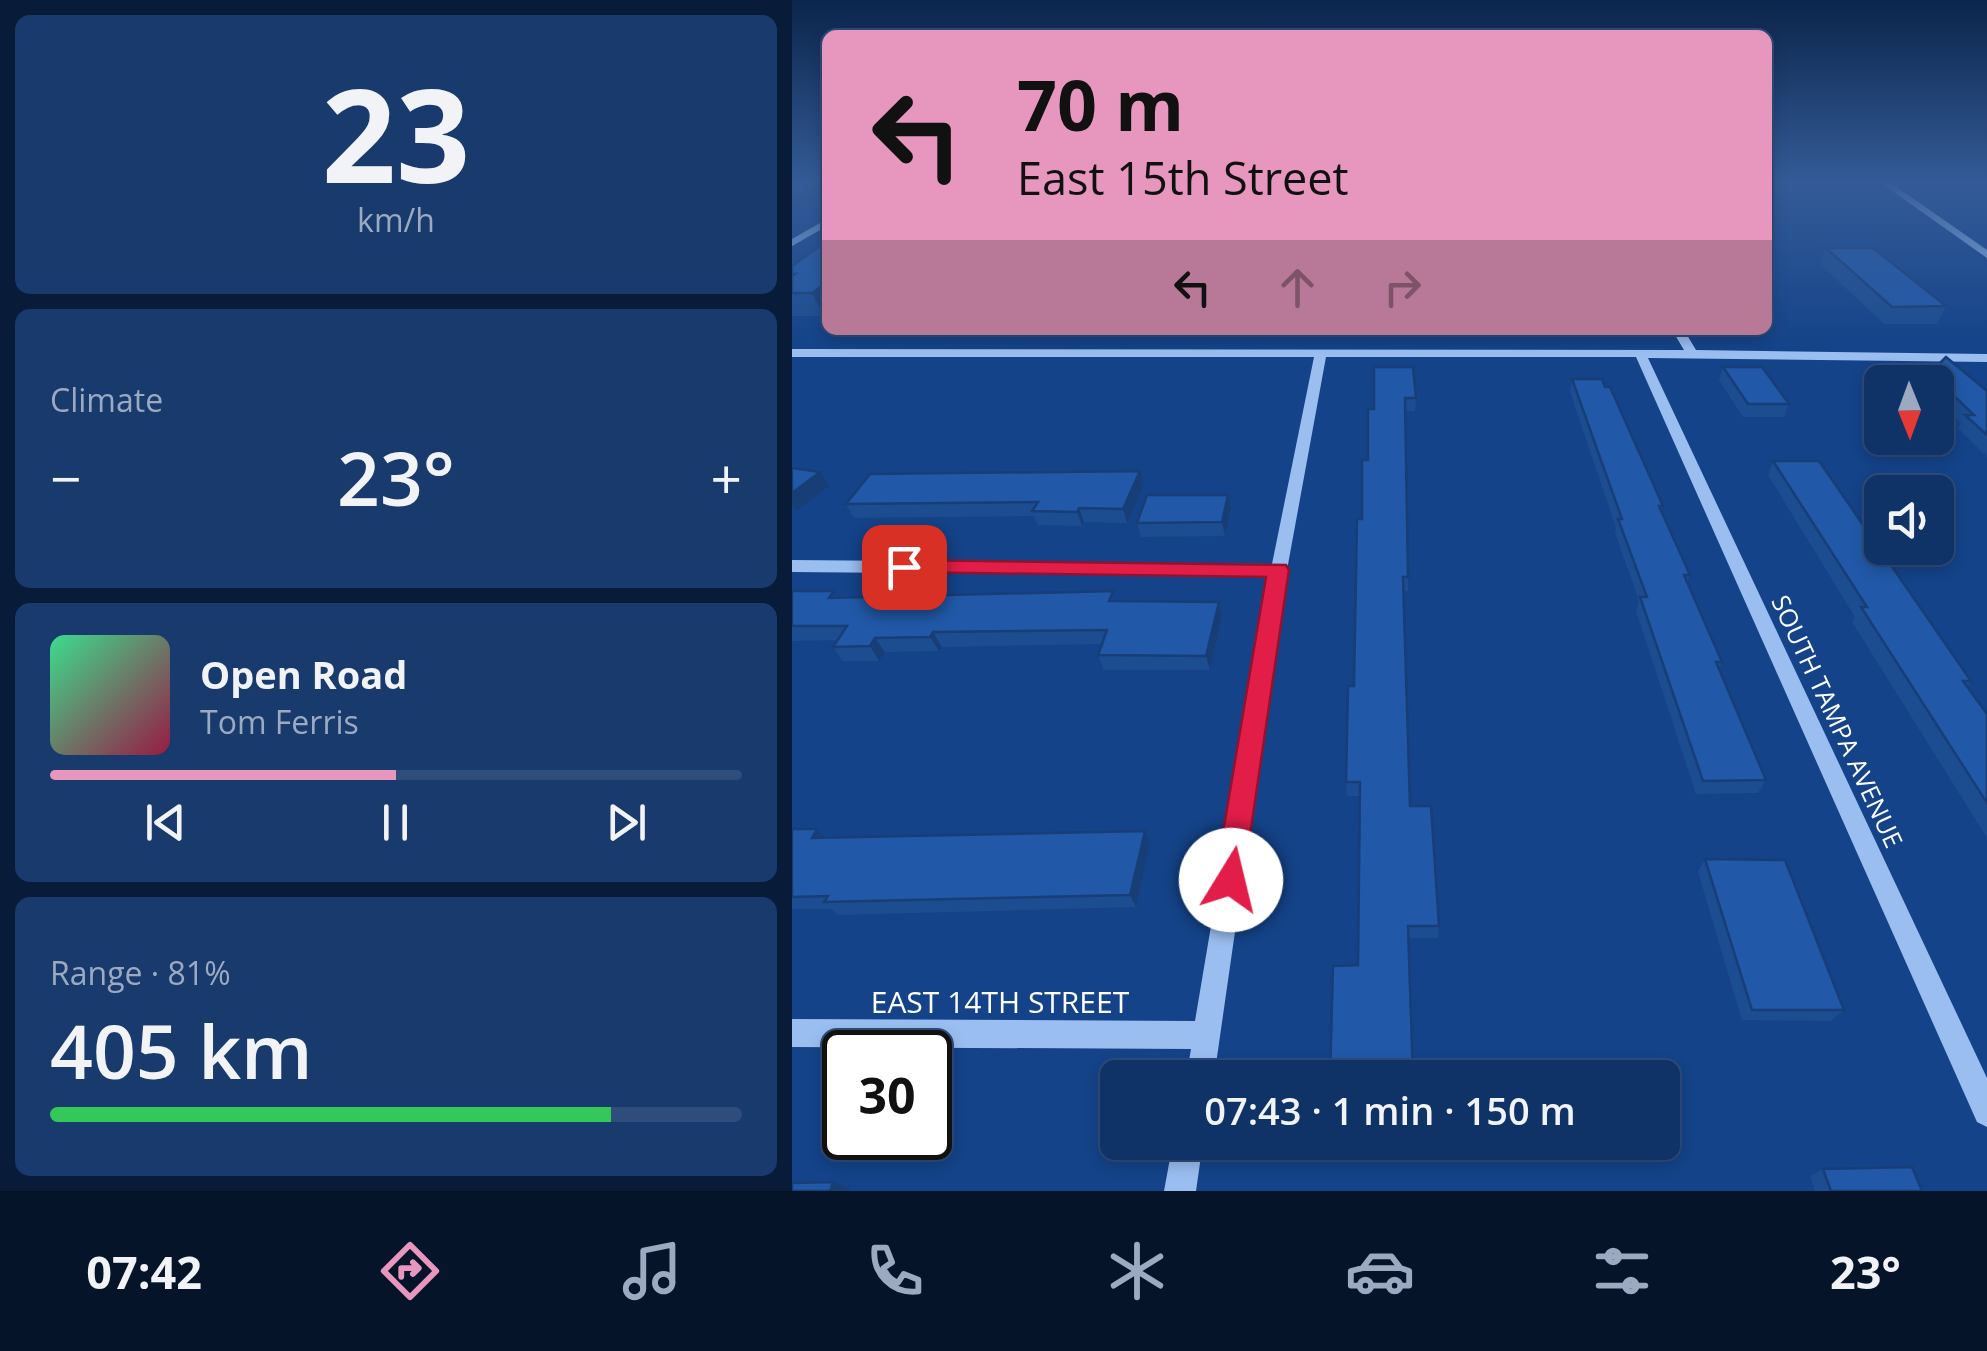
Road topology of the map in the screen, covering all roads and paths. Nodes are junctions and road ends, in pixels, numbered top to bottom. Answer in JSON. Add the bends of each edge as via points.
{"nodes":[{"id":1,"x":1963,"y":239,"type":"edge"},
{"id":2,"x":1986,"y":255,"type":"edge"},
{"id":3,"x":1681,"y":335,"type":"edge"},
{"id":4,"x":792,"y":353,"type":"edge"},
{"id":5,"x":1640,"y":354,"type":"junction"},
{"id":6,"x":1692,"y":354,"type":"junction"},
{"id":7,"x":1320,"y":355,"type":"junction"},
{"id":8,"x":1980,"y":358,"type":"edge"},
{"id":9,"x":1986,"y":370,"type":"edge"},
{"id":10,"x":792,"y":566,"type":"edge"},
{"id":11,"x":1278,"y":570,"type":"junction"},
{"id":12,"x":792,"y":1033,"type":"edge"},
{"id":13,"x":1207,"y":1034,"type":"junction"},
{"id":14,"x":1203,"y":1060,"type":"edge"},
{"id":15,"x":1986,"y":1112,"type":"edge"},
{"id":16,"x":1185,"y":1160,"type":"edge"},
{"id":17,"x":1180,"y":1191,"type":"edge"}],
"edges":[{"from":1,"to":2,"type":"street"},
{"from":3,"to":6,"type":"street"},
{"from":4,"to":7,"type":"street"},
{"from":5,"to":6,"type":"street"},
{"from":5,"to":7,"type":"street"},
{"from":5,"to":15,"type":"street","name":"SOUTH TAMPA AVENUE"},
{"from":6,"to":8,"type":"street"},
{"from":7,"to":11,"type":"street"},
{"from":8,"to":9,"type":"street"},
{"from":10,"to":11,"type":"street"},
{"from":11,"to":13,"type":"street"},
{"from":12,"to":13,"type":"street","name":"EAST 14TH STREET"},
{"from":13,"to":14,"type":"street"},
{"from":16,"to":17,"type":"street"}]}
